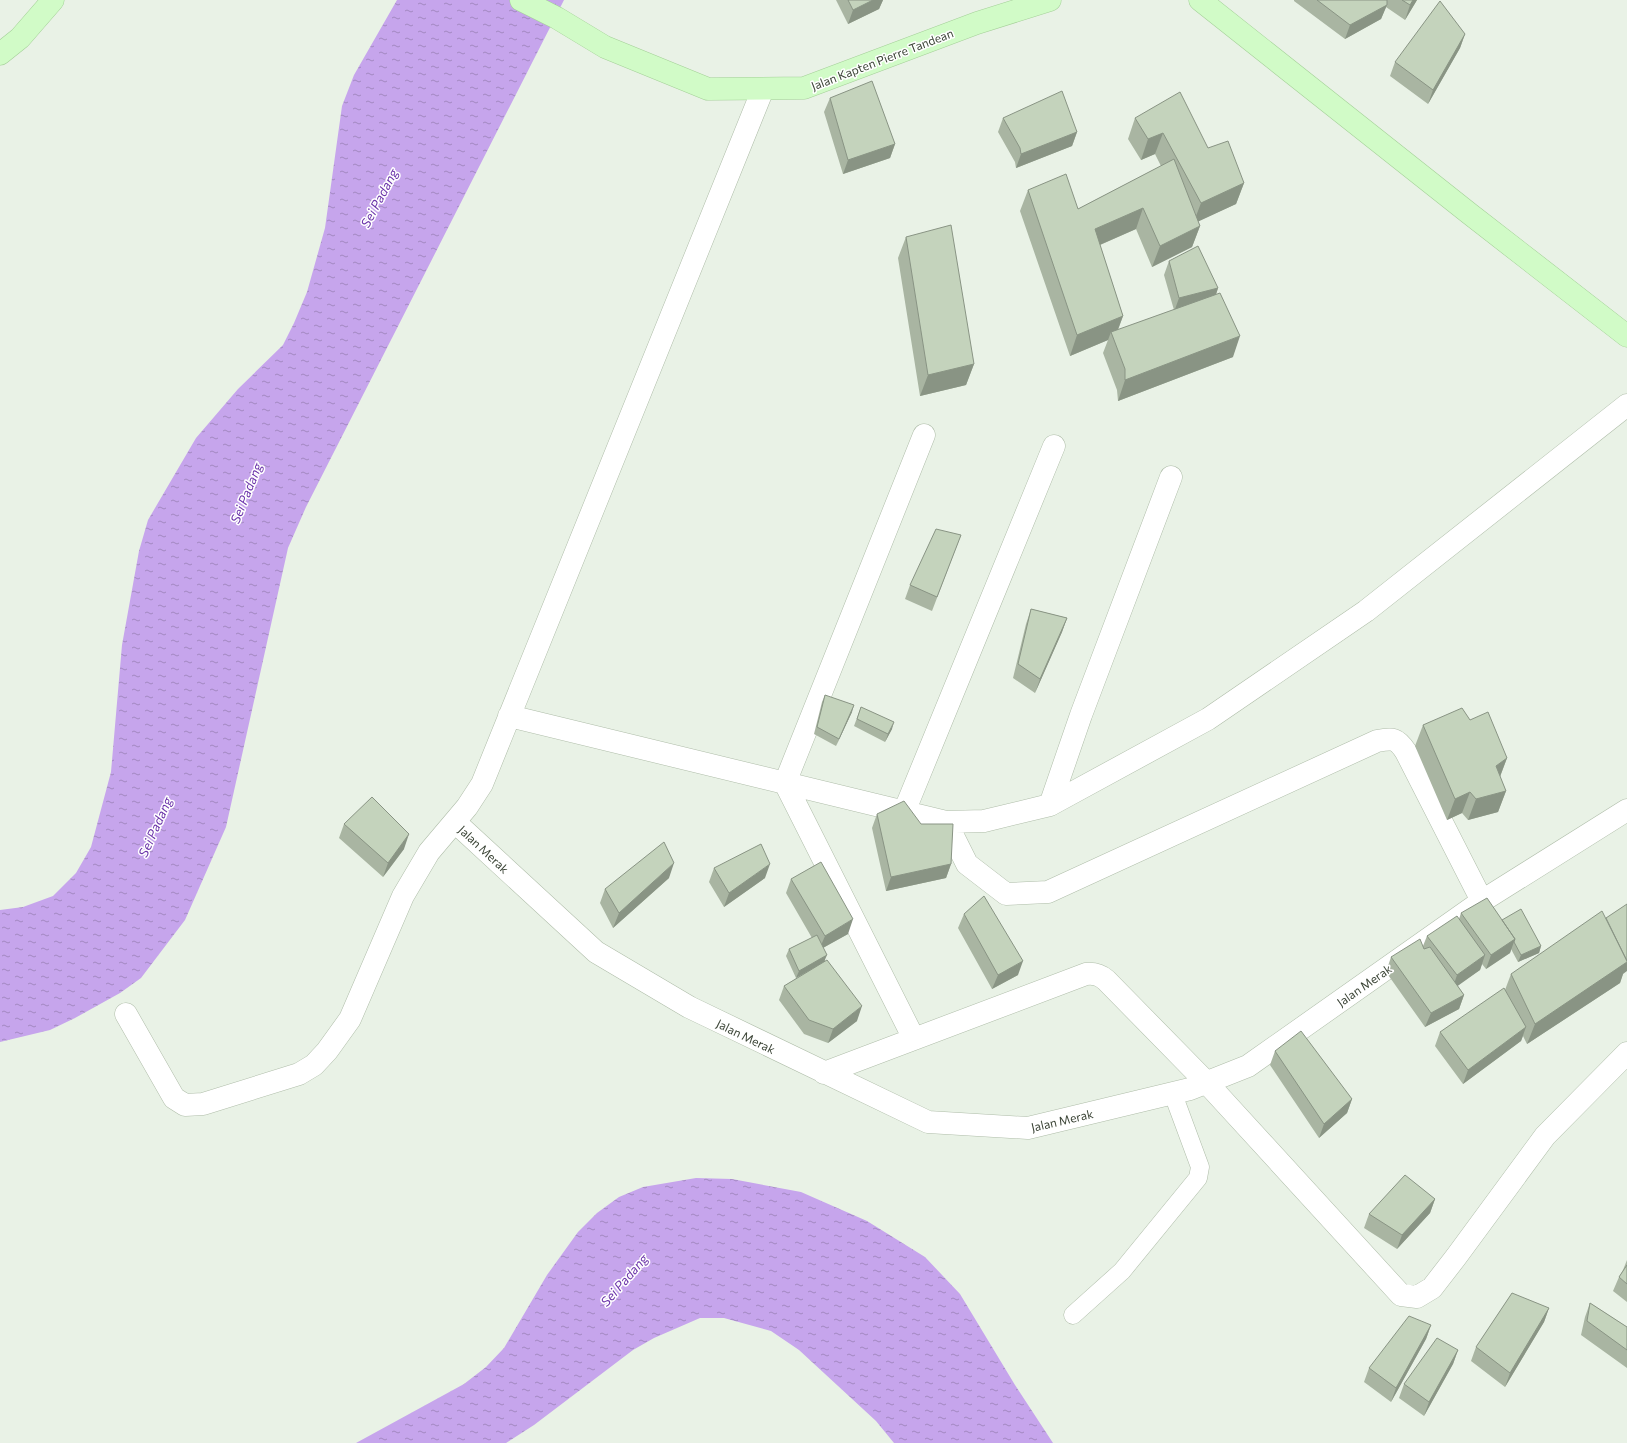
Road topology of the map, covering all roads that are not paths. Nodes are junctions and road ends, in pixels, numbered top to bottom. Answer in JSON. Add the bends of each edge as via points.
{"nodes":[{"id":1,"x":53,"y":0,"type":"edge"},
{"id":2,"x":521,"y":0,"type":"edge"},
{"id":3,"x":1050,"y":0,"type":"edge"},
{"id":4,"x":1200,"y":0,"type":"edge"},
{"id":5,"x":0,"y":54,"type":"edge"},
{"id":6,"x":763,"y":89,"type":"junction"},
{"id":7,"x":1627,"y":336,"type":"edge"},
{"id":8,"x":1627,"y":405,"type":"edge"},
{"id":9,"x":924,"y":435,"type":"dead end"},
{"id":10,"x":1054,"y":446,"type":"dead end"},
{"id":11,"x":1171,"y":477,"type":"dead end"},
{"id":12,"x":509,"y":716,"type":"junction"},
{"id":13,"x":786,"y":783,"type":"junction"},
{"id":14,"x":1050,"y":805,"type":"junction"},
{"id":15,"x":904,"y":812,"type":"junction"},
{"id":16,"x":1625,"y":816,"type":"edge"},
{"id":17,"x":455,"y":822,"type":"junction"},
{"id":18,"x":946,"y":822,"type":"junction"},
{"id":19,"x":1482,"y":901,"type":"junction"},
{"id":20,"x":126,"y":1014,"type":"dead end"},
{"id":21,"x":914,"y":1039,"type":"junction"},
{"id":22,"x":1627,"y":1054,"type":"edge"},
{"id":23,"x":824,"y":1073,"type":"junction"},
{"id":24,"x":1207,"y":1083,"type":"junction"},
{"id":25,"x":1173,"y":1094,"type":"junction"},
{"id":26,"x":1073,"y":1316,"type":"dead end"}],
"edges":[{"from":1,"to":5,"type":"main road","via":[[20,38]]},
{"from":2,"to":6,"type":"main road","name":"Jalan Kapten Pierre Tandean","via":[[605,47],[708,89]]},
{"from":3,"to":6,"type":"main road","name":"Jalan Kapten Pierre Tandean","via":[[977,23],[804,88]]},
{"from":4,"to":7,"type":"main road"},
{"from":6,"to":12,"type":"street"},
{"from":8,"to":14,"type":"street","via":[[1366,611],[1208,719]]},
{"from":9,"to":13,"type":"street"},
{"from":10,"to":15,"type":"street"},
{"from":11,"to":14,"type":"street","via":[[1081,715]]},
{"from":12,"to":13,"type":"street"},
{"from":12,"to":17,"type":"street","via":[[482,784]]},
{"from":13,"to":15,"type":"street"},
{"from":13,"to":21,"type":"street"},
{"from":14,"to":18,"type":"street","via":[[984,821]]},
{"from":15,"to":18,"type":"street"},
{"from":16,"to":19,"type":"street","name":"Jalan Merak"},
{"from":17,"to":20,"type":"street","via":[[429,852],[404,896],[350,1019],[327,1051],[314,1065],[299,1074],[203,1104],[185,1105],[174,1098]]},
{"from":17,"to":23,"type":"street","name":"Jalan Merak","via":[[596,952],[689,1008]]},
{"from":18,"to":19,"type":"street","via":[[968,864],[1006,894],[1048,892],[1370,744],[1389,739],[1397,741],[1406,752]]},
{"from":19,"to":24,"type":"street","name":"Jalan Merak","via":[[1248,1066]]},
{"from":21,"to":23,"type":"street"},
{"from":21,"to":24,"type":"street","via":[[1093,973],[1106,980]]},
{"from":22,"to":24,"type":"street","via":[[1545,1136],[1447,1270],[1432,1288],[1417,1297],[1401,1295]]},
{"from":23,"to":25,"type":"street","name":"Jalan Merak","via":[[928,1122],[1028,1128]]},
{"from":24,"to":25,"type":"street","name":"Jalan Merak"},
{"from":25,"to":26,"type":"lane","via":[[1200,1167],[1198,1178],[1122,1271]]}]}
